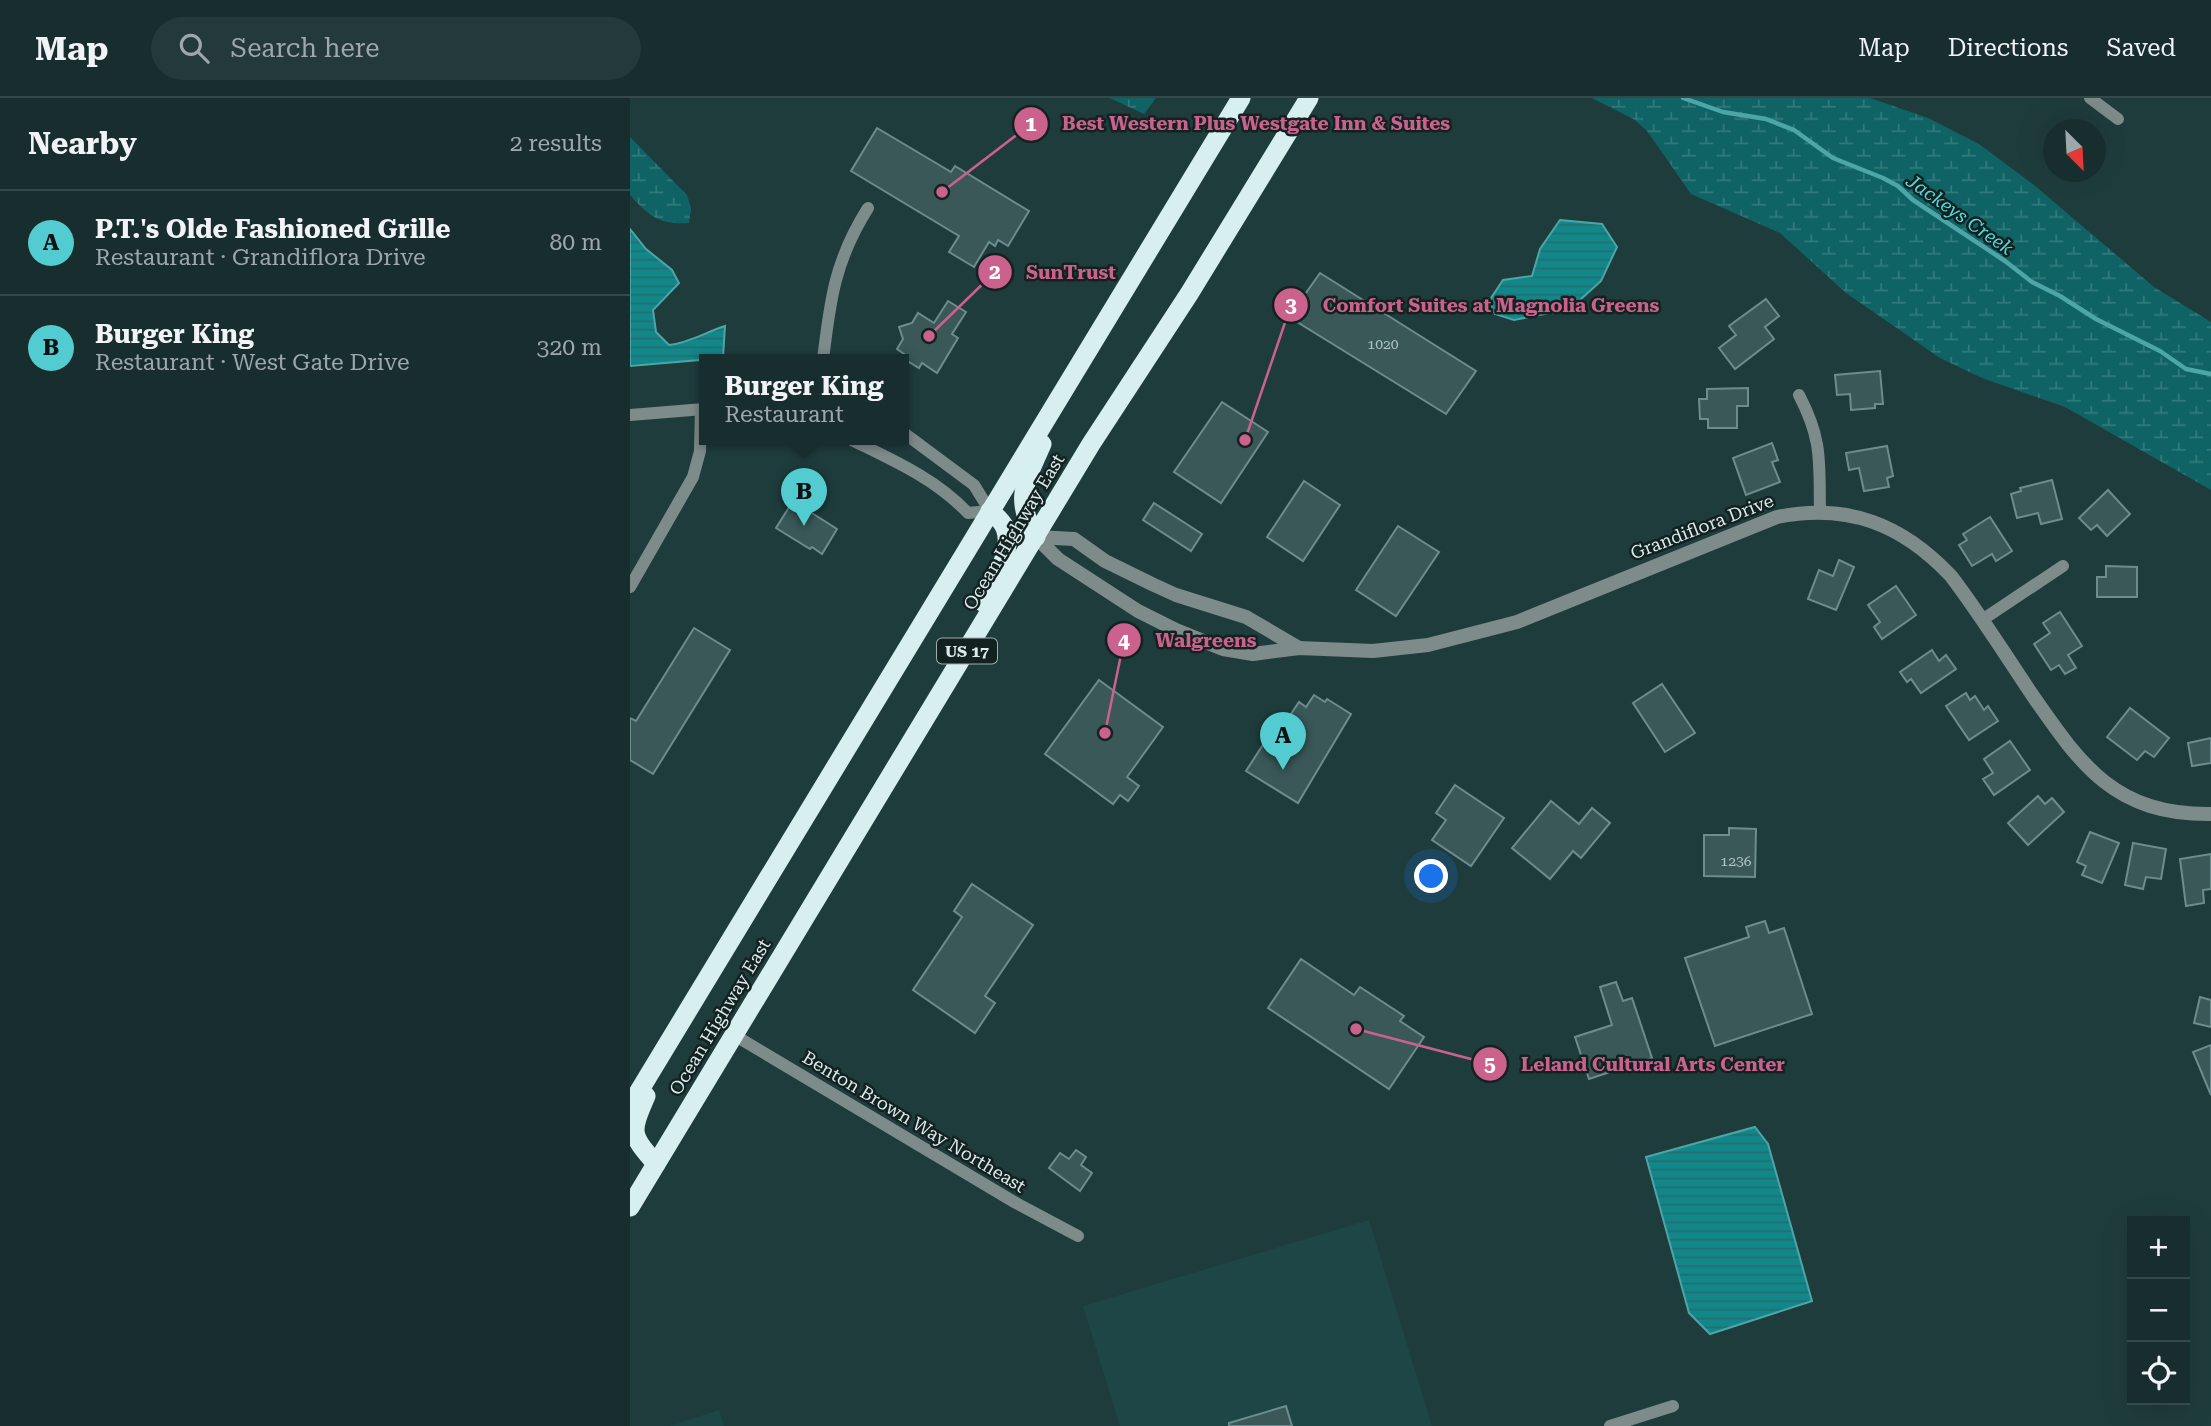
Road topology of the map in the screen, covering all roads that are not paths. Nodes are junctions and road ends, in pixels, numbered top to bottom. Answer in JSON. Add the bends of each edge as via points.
{"nodes":[{"id":1,"x":1241,"y":98,"type":"edge"},
{"id":2,"x":1309,"y":98,"type":"edge"},
{"id":3,"x":2090,"y":98,"type":"edge"},
{"id":4,"x":2118,"y":119,"type":"dead end"},
{"id":5,"x":868,"y":208,"type":"dead end"},
{"id":6,"x":824,"y":354,"type":"edge"},
{"id":7,"x":1068,"y":382,"type":"junction"},
{"id":8,"x":1799,"y":395,"type":"dead end"},
{"id":9,"x":699,"y":410,"type":"edge"},
{"id":10,"x":630,"y":415,"type":"edge"},
{"id":11,"x":909,"y":437,"type":"edge"},
{"id":12,"x":700,"y":445,"type":"edge"},
{"id":13,"x":862,"y":445,"type":"edge"},
{"id":14,"x":990,"y":511,"type":"junction"},
{"id":15,"x":1820,"y":512,"type":"junction"},
{"id":16,"x":1036,"y":537,"type":"junction"},
{"id":17,"x":2063,"y":566,"type":"dead end"},
{"id":18,"x":630,"y":587,"type":"edge"},
{"id":19,"x":1982,"y":620,"type":"junction"},
{"id":20,"x":1299,"y":648,"type":"junction"},
{"id":21,"x":953,"y":674,"type":"junction"},
{"id":22,"x":2211,"y":814,"type":"edge"},
{"id":23,"x":677,"y":1028,"type":"junction"},
{"id":24,"x":734,"y":1035,"type":"junction"},
{"id":25,"x":630,"y":1106,"type":"edge"},
{"id":26,"x":656,"y":1164,"type":"junction"},
{"id":27,"x":630,"y":1207,"type":"edge"},
{"id":28,"x":1078,"y":1236,"type":"dead end"},
{"id":29,"x":1673,"y":1406,"type":"dead end"},
{"id":30,"x":1610,"y":1426,"type":"edge"}],
"edges":[{"from":1,"to":7,"type":"highway","name":"Ocean Highway East","number":"US 17"},
{"from":2,"to":16,"type":"highway","name":"Ocean Highway East","number":"US 17"},
{"from":3,"to":4,"type":"street"},
{"from":5,"to":6,"type":"street","via":[[840,260]]},
{"from":7,"to":14,"type":"highway","name":"Ocean Highway East","number":"US 17"},
{"from":7,"to":16,"type":"highway","via":[[1023,490],[1028,523]]},
{"from":8,"to":15,"type":"street","via":[[1820,454]]},
{"from":9,"to":10,"type":"street"},
{"from":11,"to":14,"type":"street","via":[[974,485]]},
{"from":12,"to":18,"type":"street","via":[[693,477]]},
{"from":13,"to":14,"type":"street","via":[[921,475],[968,513]]},
{"from":14,"to":21,"type":"highway","via":[[1006,529],[1005,553]]},
{"from":14,"to":23,"type":"highway","name":"Ocean Highway East","number":"US 17"},
{"from":15,"to":19,"type":"street","name":"Grandiflora Drive","via":[[1870,520],[1912,540],[1951,576]]},
{"from":15,"to":20,"type":"street","name":"Grandiflora Drive","via":[[1765,521],[1538,615],[1458,639],[1373,651]]},
{"from":16,"to":20,"type":"street","name":"Grandiflora Drive","via":[[1074,539],[1105,561],[1154,585],[1245,617]]},
{"from":16,"to":20,"type":"street","name":"Grandiflora Drive","via":[[1058,559],[1138,611],[1199,640],[1239,653]]},
{"from":16,"to":21,"type":"highway","name":"Ocean Highway East","number":"US 17"},
{"from":17,"to":19,"type":"street"},
{"from":19,"to":22,"type":"street","name":"Grandiflora Drive","via":[[2064,741],[2092,772],[2145,805]]},
{"from":21,"to":24,"type":"highway","name":"Ocean Highway East","number":"US 17"},
{"from":23,"to":25,"type":"highway","name":"Ocean Highway East","number":"US 17"},
{"from":23,"to":26,"type":"highway","via":[[632,1127],[633,1142]]},
{"from":24,"to":26,"type":"highway","name":"Ocean Highway East","number":"US 17"},
{"from":24,"to":28,"type":"street","name":"Benton Brown Way Northeast"},
{"from":26,"to":27,"type":"highway","name":"Ocean Highway East","number":"US 17"},
{"from":29,"to":30,"type":"street"}]}
